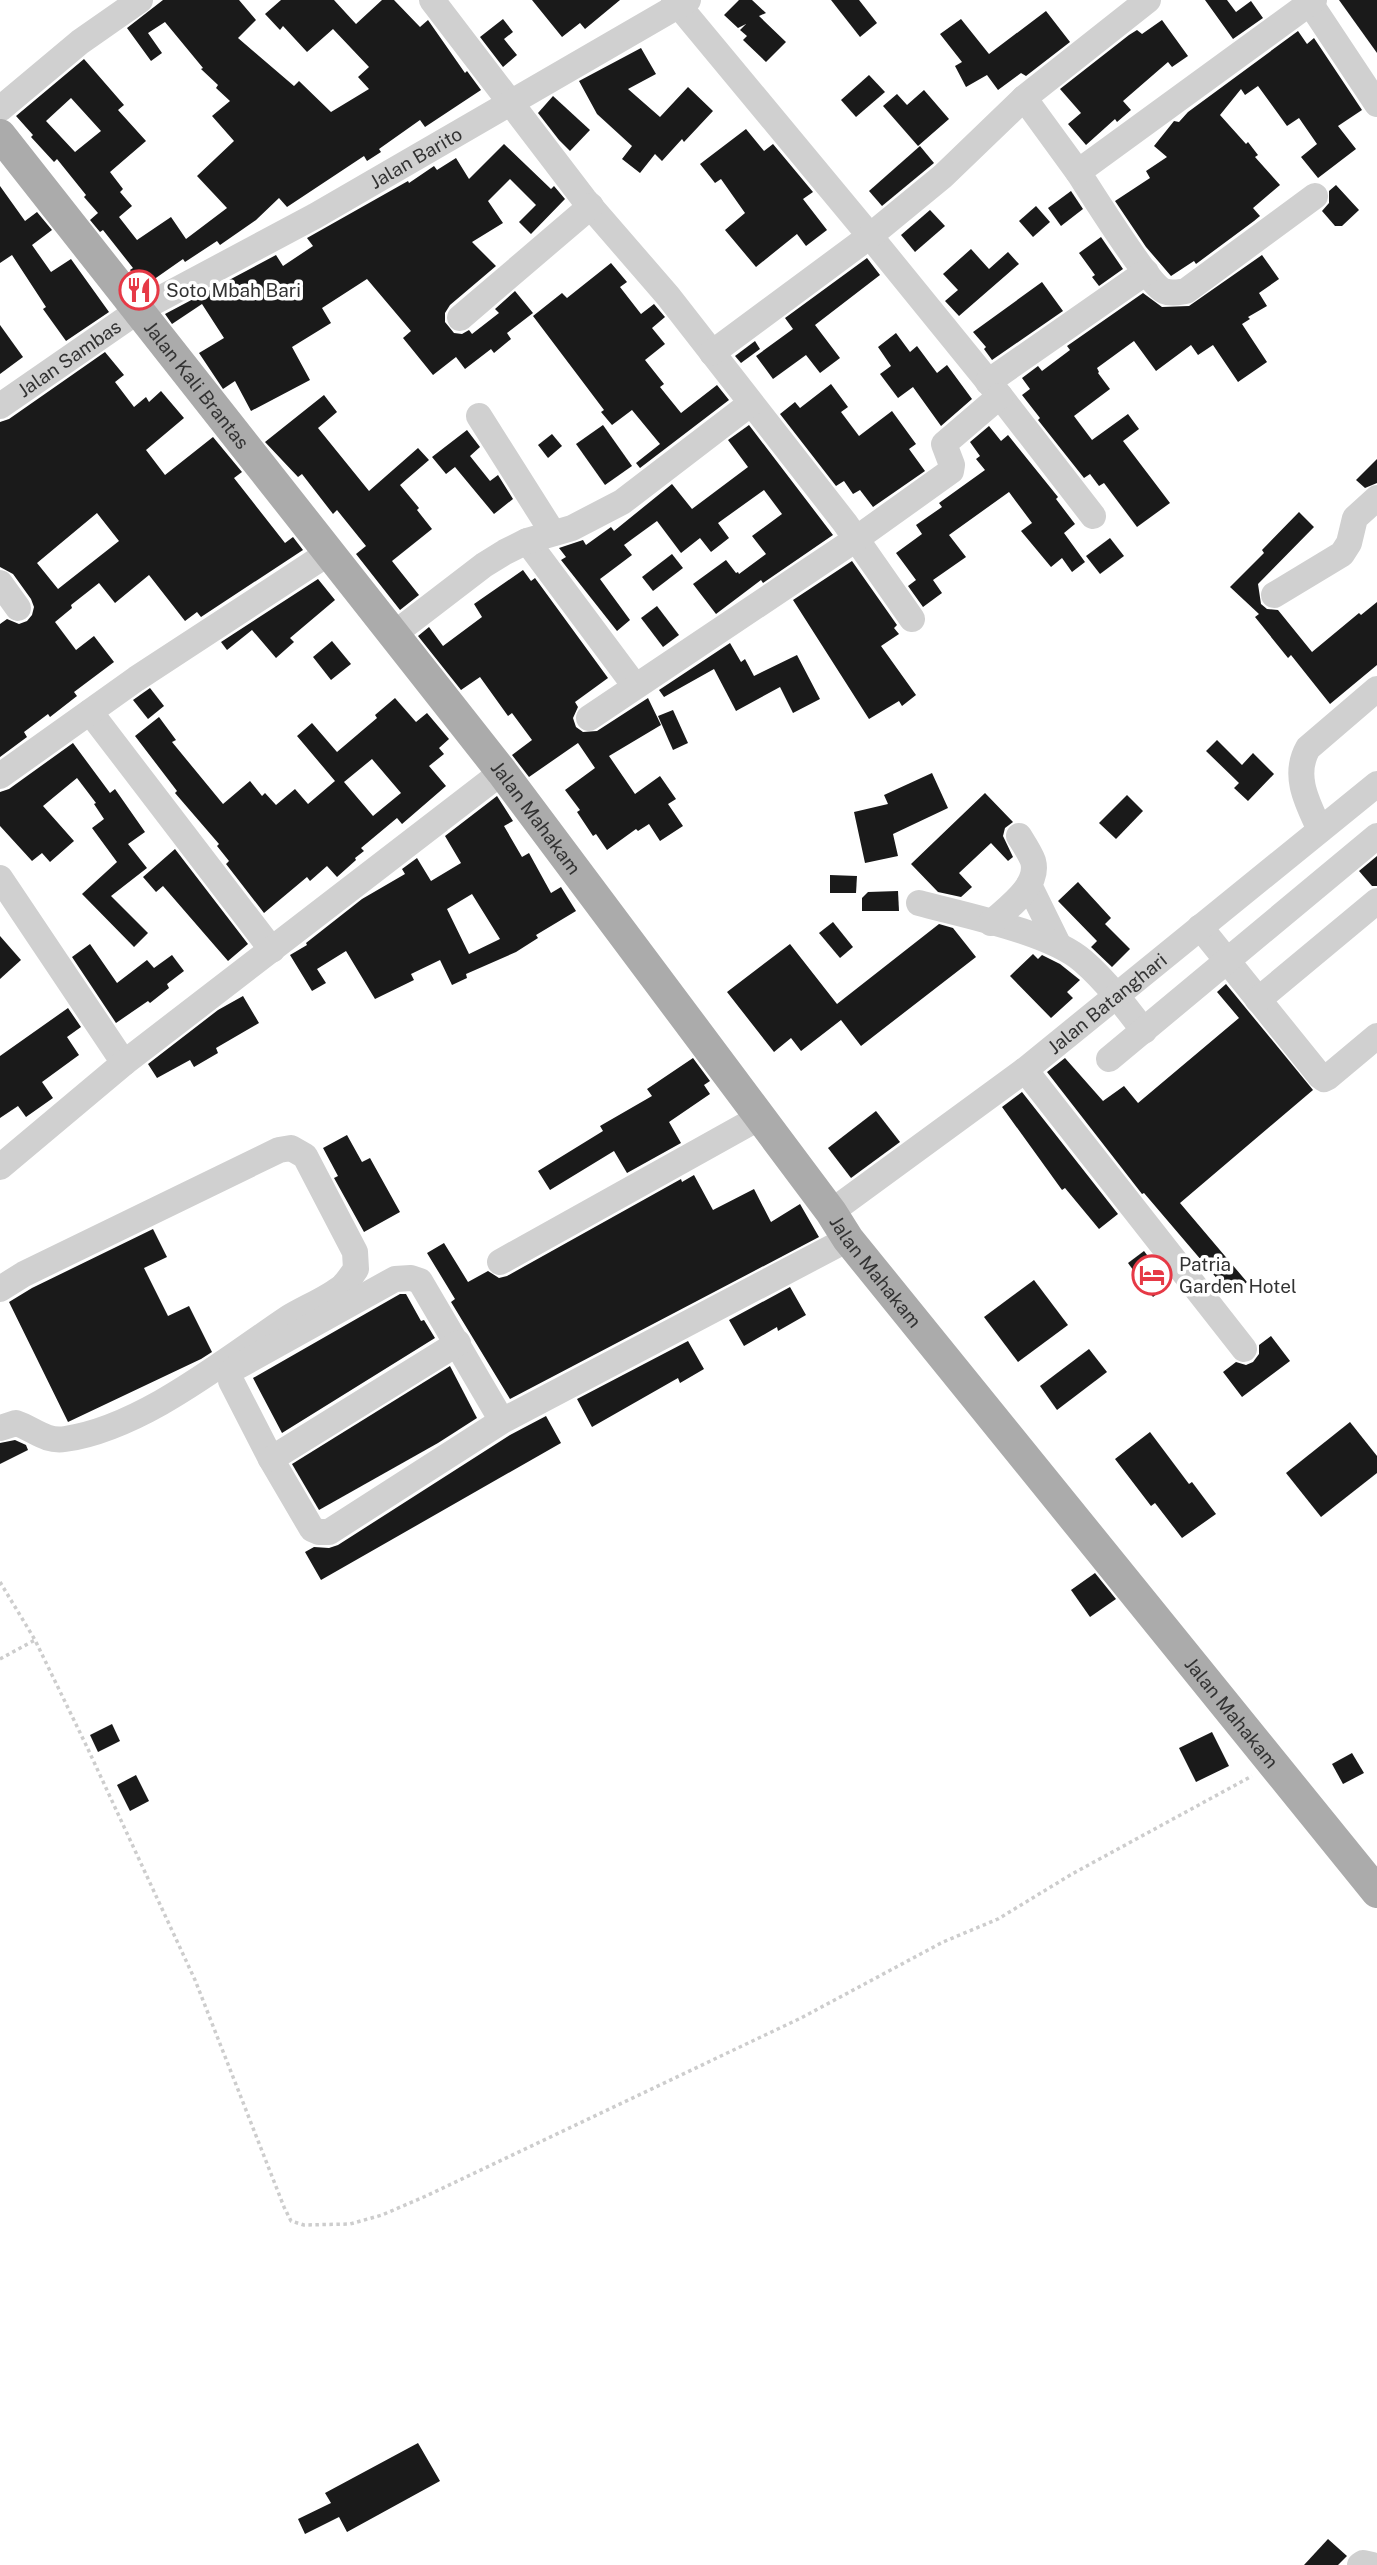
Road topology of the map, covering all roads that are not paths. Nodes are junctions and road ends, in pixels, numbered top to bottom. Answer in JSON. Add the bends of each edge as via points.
{"nodes":[{"id":1,"x":140,"y":0,"type":"edge"},
{"id":2,"x":432,"y":0,"type":"edge"},
{"id":3,"x":1148,"y":0,"type":"edge"},
{"id":4,"x":1311,"y":1,"type":"edge"},
{"id":5,"x":680,"y":2,"type":"edge"},
{"id":6,"x":1024,"y":99,"type":"junction"},
{"id":7,"x":511,"y":104,"type":"junction"},
{"id":8,"x":1377,"y":104,"type":"edge"},
{"id":9,"x":0,"y":109,"type":"edge"},
{"id":10,"x":0,"y":135,"type":"edge"},
{"id":11,"x":1078,"y":172,"type":"junction"},
{"id":12,"x":1315,"y":196,"type":"dead end"},
{"id":13,"x":591,"y":206,"type":"junction"},
{"id":14,"x":870,"y":236,"type":"junction"},
{"id":15,"x":1146,"y":272,"type":"junction"},
{"id":16,"x":139,"y":310,"type":"junction"},
{"id":17,"x":460,"y":318,"type":"dead end"},
{"id":18,"x":712,"y":353,"type":"junction"},
{"id":19,"x":994,"y":389,"type":"junction"},
{"id":20,"x":750,"y":404,"type":"junction"},
{"id":21,"x":0,"y":406,"type":"edge"},
{"id":22,"x":480,"y":416,"type":"dead end"},
{"id":23,"x":1377,"y":498,"type":"edge"},
{"id":24,"x":1093,"y":516,"type":"dead end"},
{"id":25,"x":553,"y":533,"type":"junction"},
{"id":26,"x":856,"y":539,"type":"junction"},
{"id":27,"x":527,"y":541,"type":"junction"},
{"id":28,"x":330,"y":552,"type":"junction"},
{"id":29,"x":0,"y":583,"type":"edge"},
{"id":30,"x":1274,"y":595,"type":"dead end"},
{"id":31,"x":18,"y":607,"type":"dead end"},
{"id":32,"x":912,"y":619,"type":"dead end"},
{"id":33,"x":394,"y":634,"type":"junction"},
{"id":34,"x":635,"y":686,"type":"junction"},
{"id":35,"x":1377,"y":689,"type":"edge"},
{"id":36,"x":90,"y":712,"type":"junction"},
{"id":37,"x":589,"y":718,"type":"dead end"},
{"id":38,"x":502,"y":772,"type":"junction"},
{"id":39,"x":0,"y":776,"type":"edge"},
{"id":40,"x":1377,"y":784,"type":"edge"},
{"id":41,"x":1328,"y":824,"type":"junction"},
{"id":42,"x":1019,"y":836,"type":"dead end"},
{"id":43,"x":1369,"y":843,"type":"edge"},
{"id":44,"x":0,"y":878,"type":"edge"},
{"id":45,"x":1029,"y":885,"type":"junction"},
{"id":46,"x":1377,"y":901,"type":"edge"},
{"id":47,"x":919,"y":902,"type":"dead end"},
{"id":48,"x":991,"y":923,"type":"junction"},
{"id":49,"x":1200,"y":928,"type":"junction"},
{"id":50,"x":1058,"y":944,"type":"junction"},
{"id":51,"x":272,"y":950,"type":"junction"},
{"id":52,"x":1226,"y":961,"type":"junction"},
{"id":53,"x":1116,"y":995,"type":"junction"},
{"id":54,"x":1258,"y":1000,"type":"junction"},
{"id":55,"x":1144,"y":1031,"type":"junction"},
{"id":56,"x":1377,"y":1036,"type":"edge"},
{"id":57,"x":1109,"y":1059,"type":"dead end"},
{"id":58,"x":124,"y":1063,"type":"junction"},
{"id":59,"x":1025,"y":1070,"type":"junction"},
{"id":60,"x":760,"y":1117,"type":"junction"},
{"id":61,"x":0,"y":1167,"type":"edge"},
{"id":62,"x":831,"y":1212,"type":"junction"},
{"id":63,"x":848,"y":1239,"type":"junction"},
{"id":64,"x":500,"y":1262,"type":"dead end"},
{"id":65,"x":0,"y":1289,"type":"edge"},
{"id":66,"x":458,"y":1343,"type":"junction"},
{"id":67,"x":1244,"y":1349,"type":"dead end"},
{"id":68,"x":502,"y":1421,"type":"junction"},
{"id":69,"x":0,"y":1427,"type":"edge"},
{"id":70,"x":271,"y":1459,"type":"junction"},
{"id":71,"x":1377,"y":1892,"type":"edge"},
{"id":72,"x":1360,"y":2565,"type":"edge"},
{"id":73,"x":1372,"y":2565,"type":"edge"}],
"edges":[{"from":1,"to":9,"type":"street","via":[[80,42]]},
{"from":2,"to":7,"type":"street"},
{"from":3,"to":6,"type":"street"},
{"from":4,"to":8,"type":"street"},
{"from":4,"to":11,"type":"street"},
{"from":5,"to":7,"type":"street","name":"Jalan Barito"},
{"from":5,"to":14,"type":"street"},
{"from":6,"to":11,"type":"street"},
{"from":6,"to":14,"type":"street","via":[[943,176]]},
{"from":7,"to":13,"type":"street"},
{"from":7,"to":16,"type":"street","name":"Jalan Barito"},
{"from":10,"to":16,"type":"main road","name":"Jalan Kali Brantas"},
{"from":11,"to":15,"type":"street"},
{"from":12,"to":15,"type":"street","via":[[1186,291],[1162,291]]},
{"from":13,"to":17,"type":"street"},
{"from":13,"to":18,"type":"street"},
{"from":14,"to":18,"type":"street"},
{"from":14,"to":19,"type":"street"},
{"from":15,"to":19,"type":"street"},
{"from":16,"to":21,"type":"street","name":"Jalan Sambas"},
{"from":16,"to":28,"type":"main road","name":"Jalan Kali Brantas"},
{"from":18,"to":20,"type":"street"},
{"from":19,"to":24,"type":"street"},
{"from":19,"to":26,"type":"street","via":[[944,444],[951,471]]},
{"from":20,"to":25,"type":"street","via":[[622,502],[598,517]]},
{"from":20,"to":26,"type":"street"},
{"from":22,"to":25,"type":"street"},
{"from":23,"to":30,"type":"street","via":[[1355,518],[1342,554]]},
{"from":25,"to":27,"type":"street"},
{"from":26,"to":32,"type":"street"},
{"from":26,"to":34,"type":"street"},
{"from":27,"to":33,"type":"street","via":[[484,565]]},
{"from":27,"to":34,"type":"street"},
{"from":28,"to":33,"type":"main road","name":"Jalan Kali Brantas"},
{"from":28,"to":36,"type":"street"},
{"from":29,"to":31,"type":"street"},
{"from":33,"to":38,"type":"main road","name":"Jalan Mahakam"},
{"from":34,"to":37,"type":"street"},
{"from":35,"to":41,"type":"street","via":[[1308,748],[1301,760],[1305,796]]},
{"from":36,"to":39,"type":"street"},
{"from":36,"to":51,"type":"street"},
{"from":38,"to":51,"type":"street"},
{"from":38,"to":60,"type":"main road","name":"Jalan Mahakam"},
{"from":40,"to":41,"type":"street","name":"Jalan Batanghari"},
{"from":41,"to":43,"type":"street"},
{"from":41,"to":49,"type":"street","name":"Jalan Batanghari"},
{"from":42,"to":45,"type":"street","via":[[1033,862],[1034,877]]},
{"from":43,"to":52,"type":"street"},
{"from":44,"to":58,"type":"street"},
{"from":45,"to":48,"type":"street"},
{"from":45,"to":50,"type":"street"},
{"from":46,"to":54,"type":"street"},
{"from":47,"to":48,"type":"street"},
{"from":48,"to":50,"type":"street"},
{"from":49,"to":52,"type":"street"},
{"from":49,"to":53,"type":"street","name":"Jalan Batanghari"},
{"from":50,"to":53,"type":"street","via":[[1081,959]]},
{"from":51,"to":58,"type":"street"},
{"from":52,"to":54,"type":"street"},
{"from":52,"to":55,"type":"street"},
{"from":53,"to":55,"type":"street"},
{"from":53,"to":59,"type":"street","name":"Jalan Batanghari"},
{"from":54,"to":56,"type":"street","via":[[1324,1079]]},
{"from":55,"to":57,"type":"street"},
{"from":58,"to":61,"type":"street"},
{"from":59,"to":62,"type":"street","name":"Jalan Batanghari"},
{"from":59,"to":67,"type":"street"},
{"from":60,"to":62,"type":"main road","name":"Jalan Mahakam"},
{"from":60,"to":64,"type":"street"},
{"from":62,"to":63,"type":"main road","name":"Jalan Mahakam"},
{"from":63,"to":68,"type":"street"},
{"from":63,"to":71,"type":"main road","name":"Jalan Mahakam"},
{"from":65,"to":69,"type":"street","via":[[291,1148],[305,1156],[355,1252],[356,1269],[342,1287],[127,1420],[63,1440],[50,1440],[16,1423]]},
{"from":66,"to":68,"type":"street"},
{"from":66,"to":70,"type":"street"},
{"from":66,"to":70,"type":"street","via":[[420,1281],[395,1279],[235,1368],[231,1381]]},
{"from":68,"to":70,"type":"street","via":[[329,1532],[312,1529]]},
{"from":72,"to":73,"type":"street"}]}
